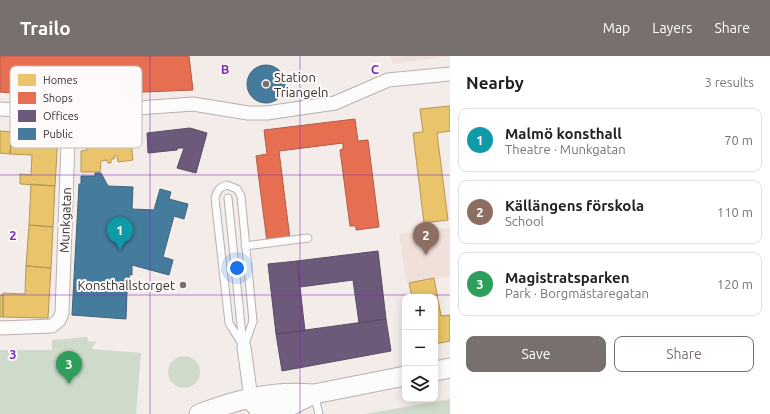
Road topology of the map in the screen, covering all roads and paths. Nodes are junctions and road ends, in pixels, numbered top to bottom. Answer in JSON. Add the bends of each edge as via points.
{"nodes":[{"id":1,"x":450,"y":74,"type":"edge"},
{"id":2,"x":142,"y":108,"type":"edge"},
{"id":3,"x":0,"y":109,"type":"edge"},
{"id":4,"x":10,"y":110,"type":"edge"},
{"id":5,"x":68,"y":148,"type":"edge"},
{"id":6,"x":228,"y":198,"type":"dead end"},
{"id":7,"x":308,"y":238,"type":"dead end"},
{"id":8,"x":245,"y":246,"type":"junction"},
{"id":9,"x":0,"y":328,"type":"edge"},
{"id":10,"x":244,"y":347,"type":"junction"},
{"id":11,"x":450,"y":368,"type":"edge"},
{"id":12,"x":438,"y":370,"type":"edge"},
{"id":13,"x":402,"y":377,"type":"edge"},
{"id":14,"x":314,"y":394,"type":"junction"},
{"id":15,"x":252,"y":406,"type":"edge"},
{"id":16,"x":199,"y":414,"type":"edge"},
{"id":17,"x":258,"y":414,"type":"edge"},
{"id":18,"x":319,"y":414,"type":"edge"}],
"edges":[{"from":1,"to":2,"type":"street","via":[[388,80],[335,103],[267,113],[248,113],[193,104]]},
{"from":3,"to":4,"type":"street"},
{"from":5,"to":9,"type":"street","name":"Munkgatan","via":[[62,313],[55,324],[46,328]]},
{"from":6,"to":10,"type":"lane"},
{"from":7,"to":8,"type":"lane"},
{"from":8,"to":10,"type":"lane","via":[[253,321]]},
{"from":8,"to":10,"type":"lane","via":[[241,196],[232,186],[222,186],[217,191],[216,198],[229,323]]},
{"from":10,"to":15,"type":"street"},
{"from":11,"to":12,"type":"main road"},
{"from":13,"to":14,"type":"main road"},
{"from":14,"to":15,"type":"main road","via":[[290,392]]},
{"from":14,"to":17,"type":"main road","via":[[285,408]]},
{"from":14,"to":18,"type":"lane"},
{"from":15,"to":16,"type":"main road"}]}
